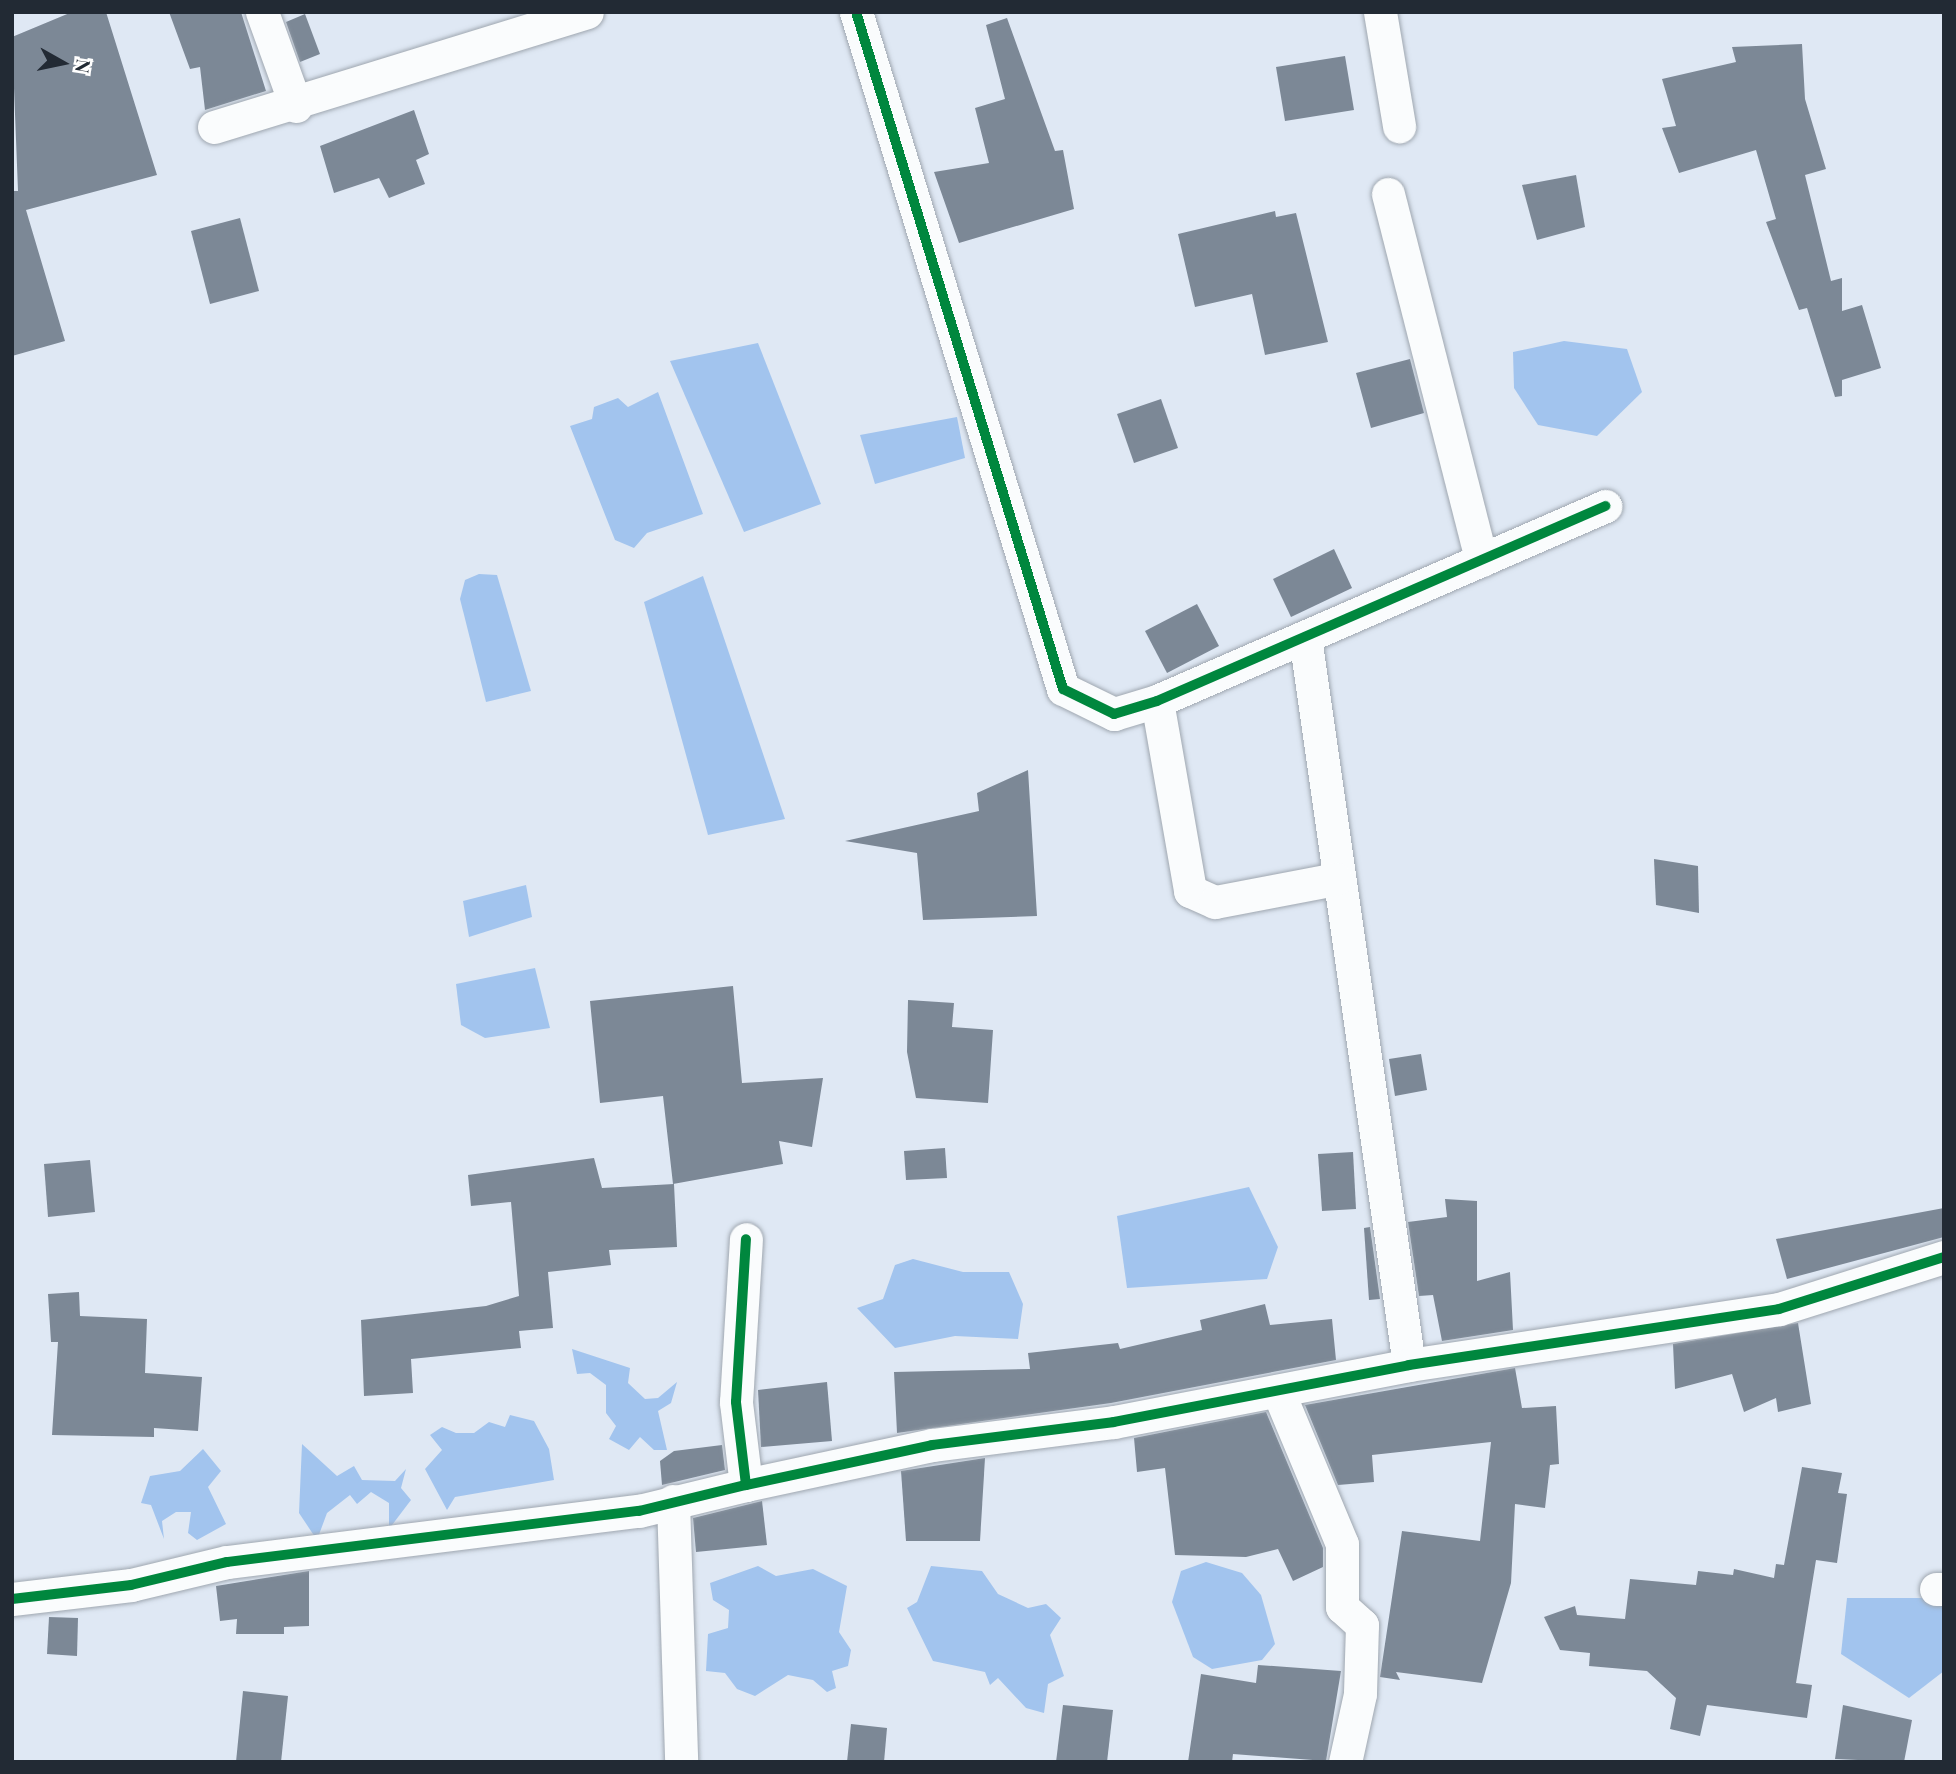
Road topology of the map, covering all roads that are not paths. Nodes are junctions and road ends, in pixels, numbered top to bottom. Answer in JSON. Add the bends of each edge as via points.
{"nodes":[{"id":1,"x":262,"y":12,"type":"edge"},
{"id":2,"x":587,"y":12,"type":"edge"},
{"id":3,"x":856,"y":12,"type":"edge"},
{"id":4,"x":1380,"y":12,"type":"edge"},
{"id":5,"x":296,"y":106,"type":"junction"},
{"id":6,"x":1399,"y":126,"type":"dead end"},
{"id":7,"x":214,"y":127,"type":"dead end"},
{"id":8,"x":1388,"y":194,"type":"dead end"},
{"id":9,"x":1605,"y":506,"type":"dead end"},
{"id":10,"x":1481,"y":560,"type":"junction"},
{"id":11,"x":1305,"y":637,"type":"junction"},
{"id":12,"x":1157,"y":701,"type":"junction"},
{"id":13,"x":1336,"y":879,"type":"junction"},
{"id":14,"x":746,"y":1239,"type":"dead end"},
{"id":15,"x":1944,"y":1257,"type":"edge"},
{"id":16,"x":1409,"y":1365,"type":"junction"},
{"id":17,"x":1278,"y":1391,"type":"junction"},
{"id":18,"x":746,"y":1485,"type":"junction"},
{"id":19,"x":673,"y":1501,"type":"junction"},
{"id":20,"x":12,"y":1599,"type":"edge"},
{"id":21,"x":681,"y":1762,"type":"edge"},
{"id":22,"x":1345,"y":1762,"type":"edge"}],
"edges":[{"from":1,"to":5,"type":"street"},
{"from":2,"to":5,"type":"street"},
{"from":3,"to":12,"type":"street","via":[[1063,690],[1114,714]]},
{"from":4,"to":6,"type":"street"},
{"from":5,"to":7,"type":"street"},
{"from":8,"to":10,"type":"street"},
{"from":9,"to":10,"type":"street"},
{"from":10,"to":11,"type":"street"},
{"from":11,"to":12,"type":"street"},
{"from":11,"to":13,"type":"street"},
{"from":12,"to":13,"type":"street","via":[[1189,891],[1215,902]]},
{"from":13,"to":16,"type":"street"},
{"from":14,"to":18,"type":"street","via":[[736,1402]]},
{"from":15,"to":16,"type":"street","via":[[1779,1309]]},
{"from":16,"to":17,"type":"street"},
{"from":17,"to":18,"type":"street","via":[[1114,1422],[932,1445]]},
{"from":17,"to":22,"type":"street","via":[[1342,1544],[1342,1606],[1362,1625],[1360,1694]]},
{"from":18,"to":19,"type":"street"},
{"from":19,"to":20,"type":"street","via":[[501,1531],[227,1562],[131,1586]]},
{"from":19,"to":21,"type":"street"}]}
